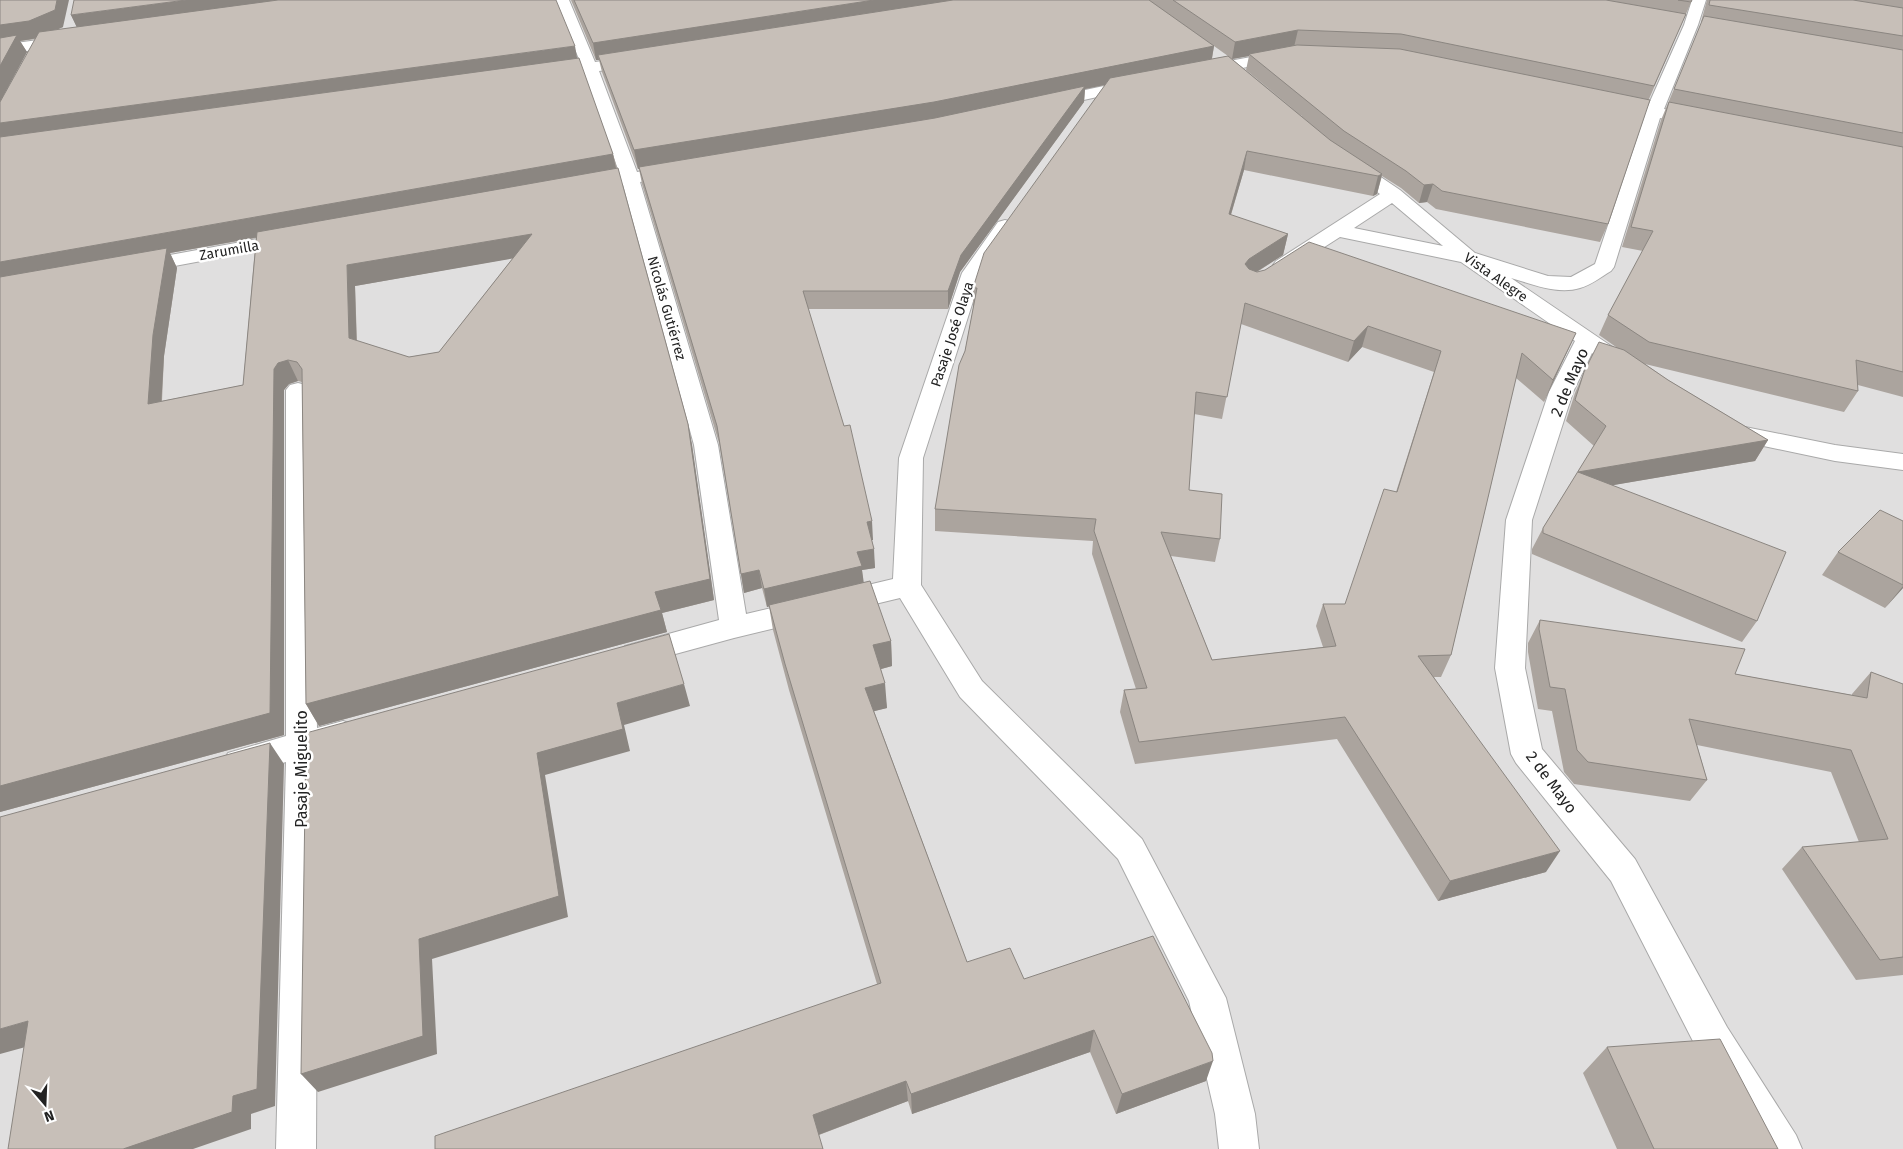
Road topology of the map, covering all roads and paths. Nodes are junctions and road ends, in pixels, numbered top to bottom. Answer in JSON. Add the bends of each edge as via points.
{"nodes":[{"id":1,"x":562,"y":0,"type":"edge"},
{"id":2,"x":1699,"y":0,"type":"edge"},
{"id":3,"x":1672,"y":22,"type":"edge"},
{"id":4,"x":1696,"y":26,"type":"junction"},
{"id":5,"x":76,"y":35,"type":"edge"},
{"id":6,"x":41,"y":45,"type":"junction"},
{"id":7,"x":1205,"y":49,"type":"edge"},
{"id":8,"x":0,"y":50,"type":"edge"},
{"id":9,"x":1304,"y":54,"type":"edge"},
{"id":10,"x":648,"y":59,"type":"edge"},
{"id":11,"x":32,"y":62,"type":"edge"},
{"id":12,"x":1229,"y":66,"type":"junction"},
{"id":13,"x":590,"y":68,"type":"junction"},
{"id":14,"x":1180,"y":75,"type":"edge"},
{"id":15,"x":531,"y":76,"type":"edge"},
{"id":16,"x":1151,"y":81,"type":"edge"},
{"id":17,"x":1251,"y":85,"type":"edge"},
{"id":18,"x":1102,"y":91,"type":"junction"},
{"id":19,"x":1596,"y":100,"type":"edge"},
{"id":20,"x":1028,"y":107,"type":"edge"},
{"id":21,"x":1654,"y":112,"type":"junction"},
{"id":22,"x":1086,"y":114,"type":"edge"},
{"id":23,"x":1721,"y":126,"type":"edge"},
{"id":24,"x":1333,"y":154,"type":"edge"},
{"id":25,"x":699,"y":167,"type":"edge"},
{"id":26,"x":630,"y":178,"type":"junction"},
{"id":27,"x":572,"y":189,"type":"edge"},
{"id":28,"x":1393,"y":194,"type":"junction"},
{"id":29,"x":1017,"y":209,"type":"edge"},
{"id":30,"x":1336,"y":230,"type":"junction"},
{"id":31,"x":310,"y":236,"type":"edge"},
{"id":32,"x":1468,"y":257,"type":"junction"},
{"id":33,"x":116,"y":271,"type":"edge"},
{"id":34,"x":1270,"y":274,"type":"edge"},
{"id":35,"x":1586,"y":340,"type":"junction"},
{"id":36,"x":1642,"y":378,"type":"edge"},
{"id":37,"x":298,"y":390,"type":"edge"},
{"id":38,"x":1716,"y":423,"type":"edge"},
{"id":39,"x":1903,"y":462,"type":"edge"},
{"id":40,"x":908,"y":586,"type":"junction"},
{"id":41,"x":734,"y":627,"type":"junction"},
{"id":42,"x":609,"y":661,"type":"edge"},
{"id":43,"x":369,"y":726,"type":"edge"},
{"id":44,"x":302,"y":745,"type":"junction"},
{"id":45,"x":217,"y":768,"type":"edge"},
{"id":46,"x":296,"y":1149,"type":"edge"},
{"id":47,"x":1239,"y":1149,"type":"edge"},
{"id":48,"x":1782,"y":1149,"type":"edge"}],
"edges":[{"from":1,"to":13,"type":"street","name":"Nicolás Gutiérrez"},
{"from":2,"to":4,"type":"street"},
{"from":3,"to":4,"type":"street"},
{"from":4,"to":21,"type":"street"},
{"from":5,"to":6,"type":"street"},
{"from":6,"to":8,"type":"street"},
{"from":6,"to":11,"type":"street"},
{"from":7,"to":12,"type":"street"},
{"from":9,"to":12,"type":"street"},
{"from":10,"to":13,"type":"street"},
{"from":12,"to":14,"type":"street"},
{"from":12,"to":17,"type":"street"},
{"from":13,"to":15,"type":"street"},
{"from":13,"to":26,"type":"street","name":"Nicolás Gutiérrez"},
{"from":16,"to":18,"type":"street"},
{"from":18,"to":20,"type":"street"},
{"from":18,"to":22,"type":"street"},
{"from":19,"to":21,"type":"street"},
{"from":21,"to":23,"type":"street"},
{"from":21,"to":32,"type":"street","via":[[1604,266],[1575,283],[1546,282]]},
{"from":24,"to":28,"type":"street","name":"Vista Alegre"},
{"from":25,"to":26,"type":"street"},
{"from":26,"to":27,"type":"street"},
{"from":26,"to":41,"type":"street","name":"Nicolás Gutiérrez","via":[[706,445]]},
{"from":28,"to":30,"type":"street"},
{"from":28,"to":32,"type":"street","name":"Vista Alegre"},
{"from":29,"to":40,"type":"street","name":"Pasaje José Olaya","via":[[972,272],[911,458]]},
{"from":30,"to":32,"type":"street"},
{"from":30,"to":34,"type":"street"},
{"from":31,"to":33,"type":"street","name":"Zarumilla"},
{"from":32,"to":35,"type":"street","name":"Vista Alegre"},
{"from":35,"to":36,"type":"street","name":"Vista Alegre"},
{"from":35,"to":48,"type":"street","name":"2 de Mayo","via":[[1561,392],[1519,520],[1510,668],[1527,754],[1623,870],[1713,1040]]},
{"from":37,"to":44,"type":"street","name":"Pasaje Miguelito"},
{"from":38,"to":39,"type":"street","via":[[1732,433]]},
{"from":40,"to":41,"type":"street"},
{"from":40,"to":47,"type":"street","via":[[971,689],[1130,849],[1207,998],[1236,1114]]},
{"from":41,"to":42,"type":"street"},
{"from":43,"to":44,"type":"street"},
{"from":44,"to":45,"type":"street"},
{"from":44,"to":46,"type":"street","name":"Pasaje Miguelito"}]}
